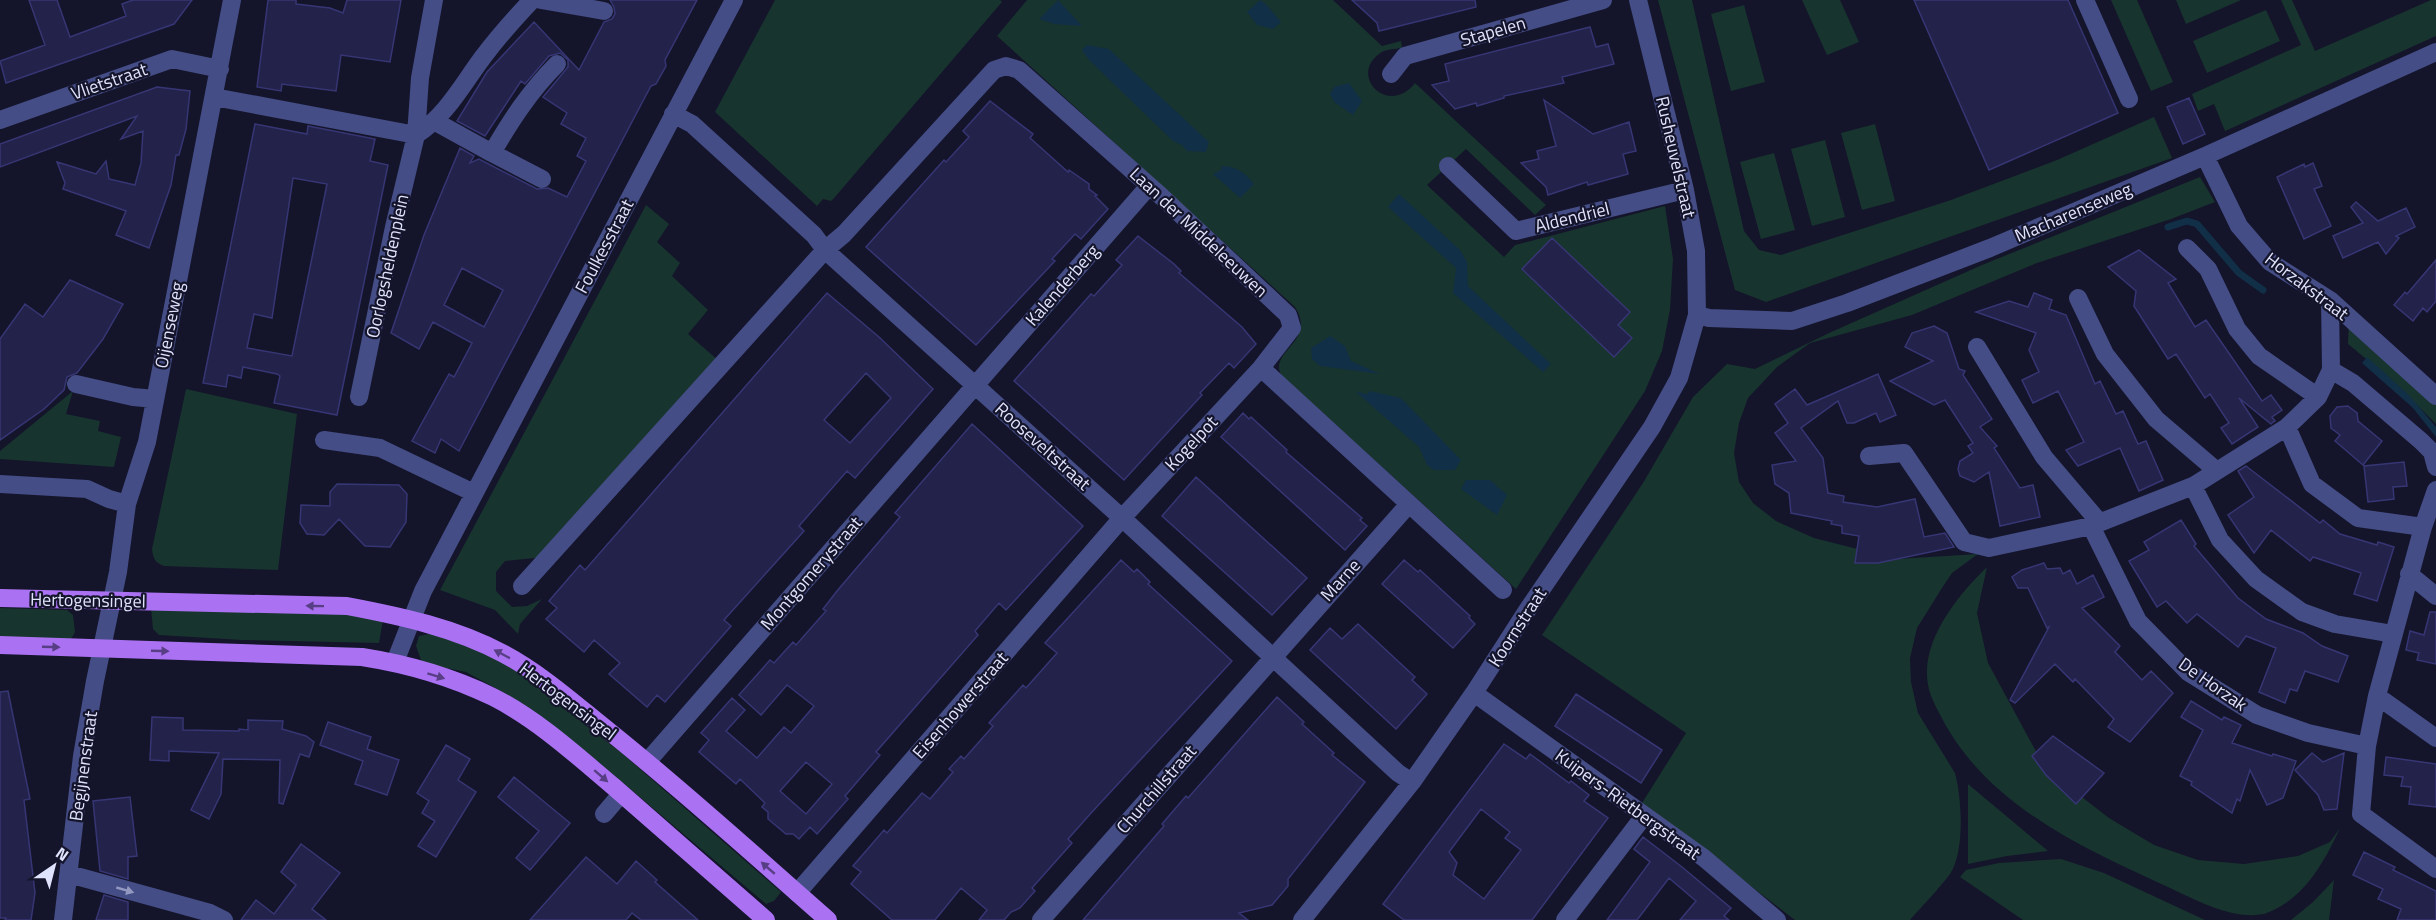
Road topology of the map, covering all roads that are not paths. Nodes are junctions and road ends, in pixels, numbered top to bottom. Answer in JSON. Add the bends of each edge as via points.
{"nodes":[{"id":1,"x":232,"y":0,"type":"edge"},
{"id":2,"x":434,"y":0,"type":"edge"},
{"id":3,"x":532,"y":0,"type":"edge"},
{"id":4,"x":542,"y":0,"type":"edge"},
{"id":5,"x":734,"y":0,"type":"edge"},
{"id":6,"x":1603,"y":0,"type":"edge"},
{"id":7,"x":1638,"y":0,"type":"edge"},
{"id":8,"x":2085,"y":0,"type":"edge"},
{"id":9,"x":604,"y":11,"type":"dead end"},
{"id":10,"x":2436,"y":52,"type":"edge"},
{"id":11,"x":557,"y":64,"type":"dead end"},
{"id":12,"x":220,"y":69,"type":"junction"},
{"id":13,"x":1391,"y":75,"type":"dead end"},
{"id":14,"x":214,"y":97,"type":"junction"},
{"id":15,"x":2129,"y":99,"type":"dead end"},
{"id":16,"x":673,"y":114,"type":"junction"},
{"id":17,"x":0,"y":120,"type":"edge"},
{"id":18,"x":434,"y":121,"type":"junction"},
{"id":19,"x":416,"y":135,"type":"junction"},
{"id":20,"x":492,"y":153,"type":"junction"},
{"id":21,"x":2205,"y":156,"type":"junction"},
{"id":22,"x":1448,"y":166,"type":"dead end"},
{"id":23,"x":542,"y":179,"type":"dead end"},
{"id":24,"x":1149,"y":186,"type":"junction"},
{"id":25,"x":1685,"y":190,"type":"junction"},
{"id":26,"x":2187,"y":248,"type":"dead end"},
{"id":27,"x":825,"y":250,"type":"junction"},
{"id":28,"x":2078,"y":298,"type":"dead end"},
{"id":29,"x":2330,"y":300,"type":"junction"},
{"id":30,"x":1697,"y":315,"type":"junction"},
{"id":31,"x":1977,"y":346,"type":"dead end"},
{"id":32,"x":1261,"y":368,"type":"junction"},
{"id":33,"x":2331,"y":370,"type":"junction"},
{"id":34,"x":76,"y":384,"type":"dead end"},
{"id":35,"x":975,"y":384,"type":"junction"},
{"id":36,"x":2436,"y":396,"type":"edge"},
{"id":37,"x":359,"y":397,"type":"dead end"},
{"id":38,"x":2318,"y":397,"type":"junction"},
{"id":39,"x":155,"y":399,"type":"junction"},
{"id":40,"x":2287,"y":427,"type":"junction"},
{"id":41,"x":324,"y":440,"type":"dead end"},
{"id":42,"x":1869,"y":456,"type":"dead end"},
{"id":43,"x":2436,"y":467,"type":"edge"},
{"id":44,"x":2217,"y":471,"type":"junction"},
{"id":45,"x":0,"y":484,"type":"edge"},
{"id":46,"x":2193,"y":486,"type":"junction"},
{"id":47,"x":2436,"y":490,"type":"edge"},
{"id":48,"x":474,"y":493,"type":"junction"},
{"id":49,"x":127,"y":504,"type":"junction"},
{"id":50,"x":1409,"y":504,"type":"junction"},
{"id":51,"x":1122,"y":518,"type":"junction"},
{"id":52,"x":2095,"y":524,"type":"junction"},
{"id":53,"x":2423,"y":527,"type":"junction"},
{"id":54,"x":2409,"y":574,"type":"junction"},
{"id":55,"x":522,"y":586,"type":"dead end"},
{"id":56,"x":1503,"y":590,"type":"dead end"},
{"id":57,"x":2436,"y":596,"type":"edge"},
{"id":58,"x":0,"y":598,"type":"edge"},
{"id":59,"x":110,"y":600,"type":"junction"},
{"id":60,"x":411,"y":621,"type":"junction"},
{"id":61,"x":2393,"y":634,"type":"junction"},
{"id":62,"x":0,"y":645,"type":"edge"},
{"id":63,"x":101,"y":649,"type":"junction"},
{"id":64,"x":1272,"y":657,"type":"junction"},
{"id":65,"x":395,"y":662,"type":"junction"},
{"id":66,"x":1474,"y":693,"type":"junction"},
{"id":67,"x":2377,"y":696,"type":"junction"},
{"id":68,"x":2436,"y":738,"type":"edge"},
{"id":69,"x":2367,"y":746,"type":"junction"},
{"id":70,"x":647,"y":762,"type":"junction"},
{"id":71,"x":1412,"y":782,"type":"junction"},
{"id":72,"x":621,"y":794,"type":"junction"},
{"id":73,"x":604,"y":814,"type":"dead end"},
{"id":74,"x":1644,"y":816,"type":"junction"},
{"id":75,"x":2436,"y":869,"type":"edge"},
{"id":76,"x":69,"y":874,"type":"junction"},
{"id":77,"x":797,"y":893,"type":"junction"},
{"id":78,"x":63,"y":920,"type":"edge"},
{"id":79,"x":224,"y":920,"type":"edge"},
{"id":80,"x":766,"y":920,"type":"edge"},
{"id":81,"x":828,"y":920,"type":"edge"},
{"id":82,"x":1041,"y":920,"type":"edge"},
{"id":83,"x":1302,"y":920,"type":"edge"},
{"id":84,"x":1565,"y":920,"type":"edge"},
{"id":85,"x":1778,"y":920,"type":"edge"}],
"edges":[{"from":1,"to":12,"type":"street","name":"Oijenseweg"},
{"from":2,"to":19,"type":"street","name":"Oorlogsheldenplein","via":[[420,78]]},
{"from":3,"to":18,"type":"street"},
{"from":4,"to":9,"type":"street"},
{"from":5,"to":16,"type":"street","name":"Foulkesstraat"},
{"from":6,"to":13,"type":"street","name":"Stapelen","via":[[1405,56]]},
{"from":7,"to":25,"type":"street","name":"Rusheuvelstraat"},
{"from":8,"to":15,"type":"street"},
{"from":10,"to":21,"type":"street","name":"Macharenseweg"},
{"from":11,"to":20,"type":"street","via":[[532,90]]},
{"from":12,"to":14,"type":"street","name":"Oijenseweg"},
{"from":12,"to":17,"type":"street","name":"Vlietstraat","via":[[172,59]]},
{"from":14,"to":19,"type":"street"},
{"from":14,"to":39,"type":"street","name":"Oijenseweg"},
{"from":16,"to":27,"type":"street","name":"Rooseveltstraat","via":[[692,124],[814,235]]},
{"from":16,"to":48,"type":"street","name":"Foulkesstraat"},
{"from":18,"to":19,"type":"street"},
{"from":18,"to":20,"type":"street"},
{"from":19,"to":37,"type":"street","name":"Oorlogsheldenplein"},
{"from":20,"to":23,"type":"street"},
{"from":21,"to":29,"type":"street","name":"Horzakstraat","via":[[2239,226],[2270,262]]},
{"from":21,"to":30,"type":"street","name":"Macharenseweg","via":[[1990,248],[1792,321]]},
{"from":22,"to":25,"type":"street","name":"Aldendriel","via":[[1516,231]]},
{"from":24,"to":27,"type":"street","name":"Laan der Middeleeuwen","via":[[1019,70],[1006,66],[994,70]]},
{"from":24,"to":32,"type":"street","name":"Laan der Middeleeuwen","via":[[1288,315],[1292,328]]},
{"from":24,"to":35,"type":"street","name":"Kalenderberg"},
{"from":25,"to":30,"type":"street","name":"Rusheuvelstraat","via":[[1696,251]]},
{"from":26,"to":38,"type":"street","via":[[2208,270],[2237,329],[2259,356]]},
{"from":27,"to":35,"type":"street","name":"Rooseveltstraat"},
{"from":27,"to":55,"type":"street"},
{"from":28,"to":44,"type":"street","via":[[2105,354],[2156,419]]},
{"from":29,"to":33,"type":"street"},
{"from":29,"to":36,"type":"street","name":"Horzakstraat"},
{"from":30,"to":66,"type":"street","name":"Koornstraat","via":[[1679,378],[1652,427]]},
{"from":31,"to":52,"type":"street","name":"De Horzak","via":[[2044,457]]},
{"from":32,"to":50,"type":"street"},
{"from":32,"to":51,"type":"street","name":"Kogelpot"},
{"from":33,"to":38,"type":"street"},
{"from":33,"to":43,"type":"street","via":[[2353,383],[2421,441],[2432,452]]},
{"from":34,"to":39,"type":"street"},
{"from":35,"to":51,"type":"street","name":"Rooseveltstraat"},
{"from":35,"to":70,"type":"street","name":"Montgomerystraat"},
{"from":38,"to":40,"type":"street"},
{"from":39,"to":49,"type":"street","name":"Oijenseweg","via":[[147,442]]},
{"from":40,"to":44,"type":"street"},
{"from":40,"to":53,"type":"street","via":[[2312,484],[2358,518]]},
{"from":41,"to":48,"type":"street","via":[[380,448]]},
{"from":42,"to":52,"type":"street","via":[[1904,453],[1964,543],[1989,548]]},
{"from":44,"to":46,"type":"street"},
{"from":45,"to":49,"type":"street","via":[[87,489]]},
{"from":46,"to":52,"type":"street"},
{"from":46,"to":61,"type":"street","via":[[2220,540],[2256,579],[2302,612],[2335,624]]},
{"from":47,"to":53,"type":"street"},
{"from":48,"to":60,"type":"street","name":"Foulkesstraat"},
{"from":49,"to":59,"type":"street","name":"Oijenseweg"},
{"from":50,"to":56,"type":"street"},
{"from":50,"to":64,"type":"street","name":"Marne"},
{"from":51,"to":64,"type":"street","name":"Rooseveltstraat"},
{"from":51,"to":77,"type":"street","name":"Eisenhowerstraat"},
{"from":52,"to":69,"type":"street","name":"De Horzak","via":[[2138,621],[2188,672],[2257,715],[2308,734]]},
{"from":53,"to":54,"type":"street"},
{"from":54,"to":57,"type":"street"},
{"from":54,"to":61,"type":"street"},
{"from":58,"to":59,"type":"main road","name":"Hertogensingel"},
{"from":60,"to":59,"type":"main road","name":"Hertogensingel","one_way":true,"via":[[347,606]]},
{"from":59,"to":63,"type":"street","name":"Oijenseweg"},
{"from":60,"to":65,"type":"street","name":"Foulkesstraat"},
{"from":70,"to":60,"type":"main road","name":"Hertogensingel","one_way":true,"via":[[544,679],[504,654],[447,629]]},
{"from":61,"to":67,"type":"street"},
{"from":62,"to":63,"type":"main road","name":"Hertogensingel","one_way":true},
{"from":63,"to":65,"type":"main road","name":"Hertogensingel","one_way":true,"via":[[362,657]]},
{"from":63,"to":76,"type":"street","name":"Begijnenstraat","via":[[82,756]]},
{"from":64,"to":71,"type":"street","name":"Rooseveltstraat"},
{"from":64,"to":82,"type":"street","name":"Churchillstraat"},
{"from":65,"to":72,"type":"main road","name":"Hertogensingel","one_way":true,"via":[[460,683],[524,715]]},
{"from":66,"to":71,"type":"street","name":"Koornstraat"},
{"from":66,"to":74,"type":"street","name":"Kuipers-Rietbergstraat"},
{"from":67,"to":68,"type":"street"},
{"from":67,"to":69,"type":"street"},
{"from":69,"to":75,"type":"street","via":[[2361,814]]},
{"from":77,"to":70,"type":"main road","name":"Hertogensingel","one_way":true},
{"from":71,"to":83,"type":"street","name":"Koornstraat"},
{"from":72,"to":73,"type":"street"},
{"from":72,"to":80,"type":"main road","name":"Hertogensingel"},
{"from":74,"to":84,"type":"street"},
{"from":74,"to":85,"type":"street","name":"Kuipers-Rietbergstraat","via":[[1704,858]]},
{"from":76,"to":78,"type":"street","name":"Begijnenstraat"},
{"from":76,"to":79,"type":"street","one_way":true},
{"from":77,"to":81,"type":"main road","name":"Hertogensingel"}]}
